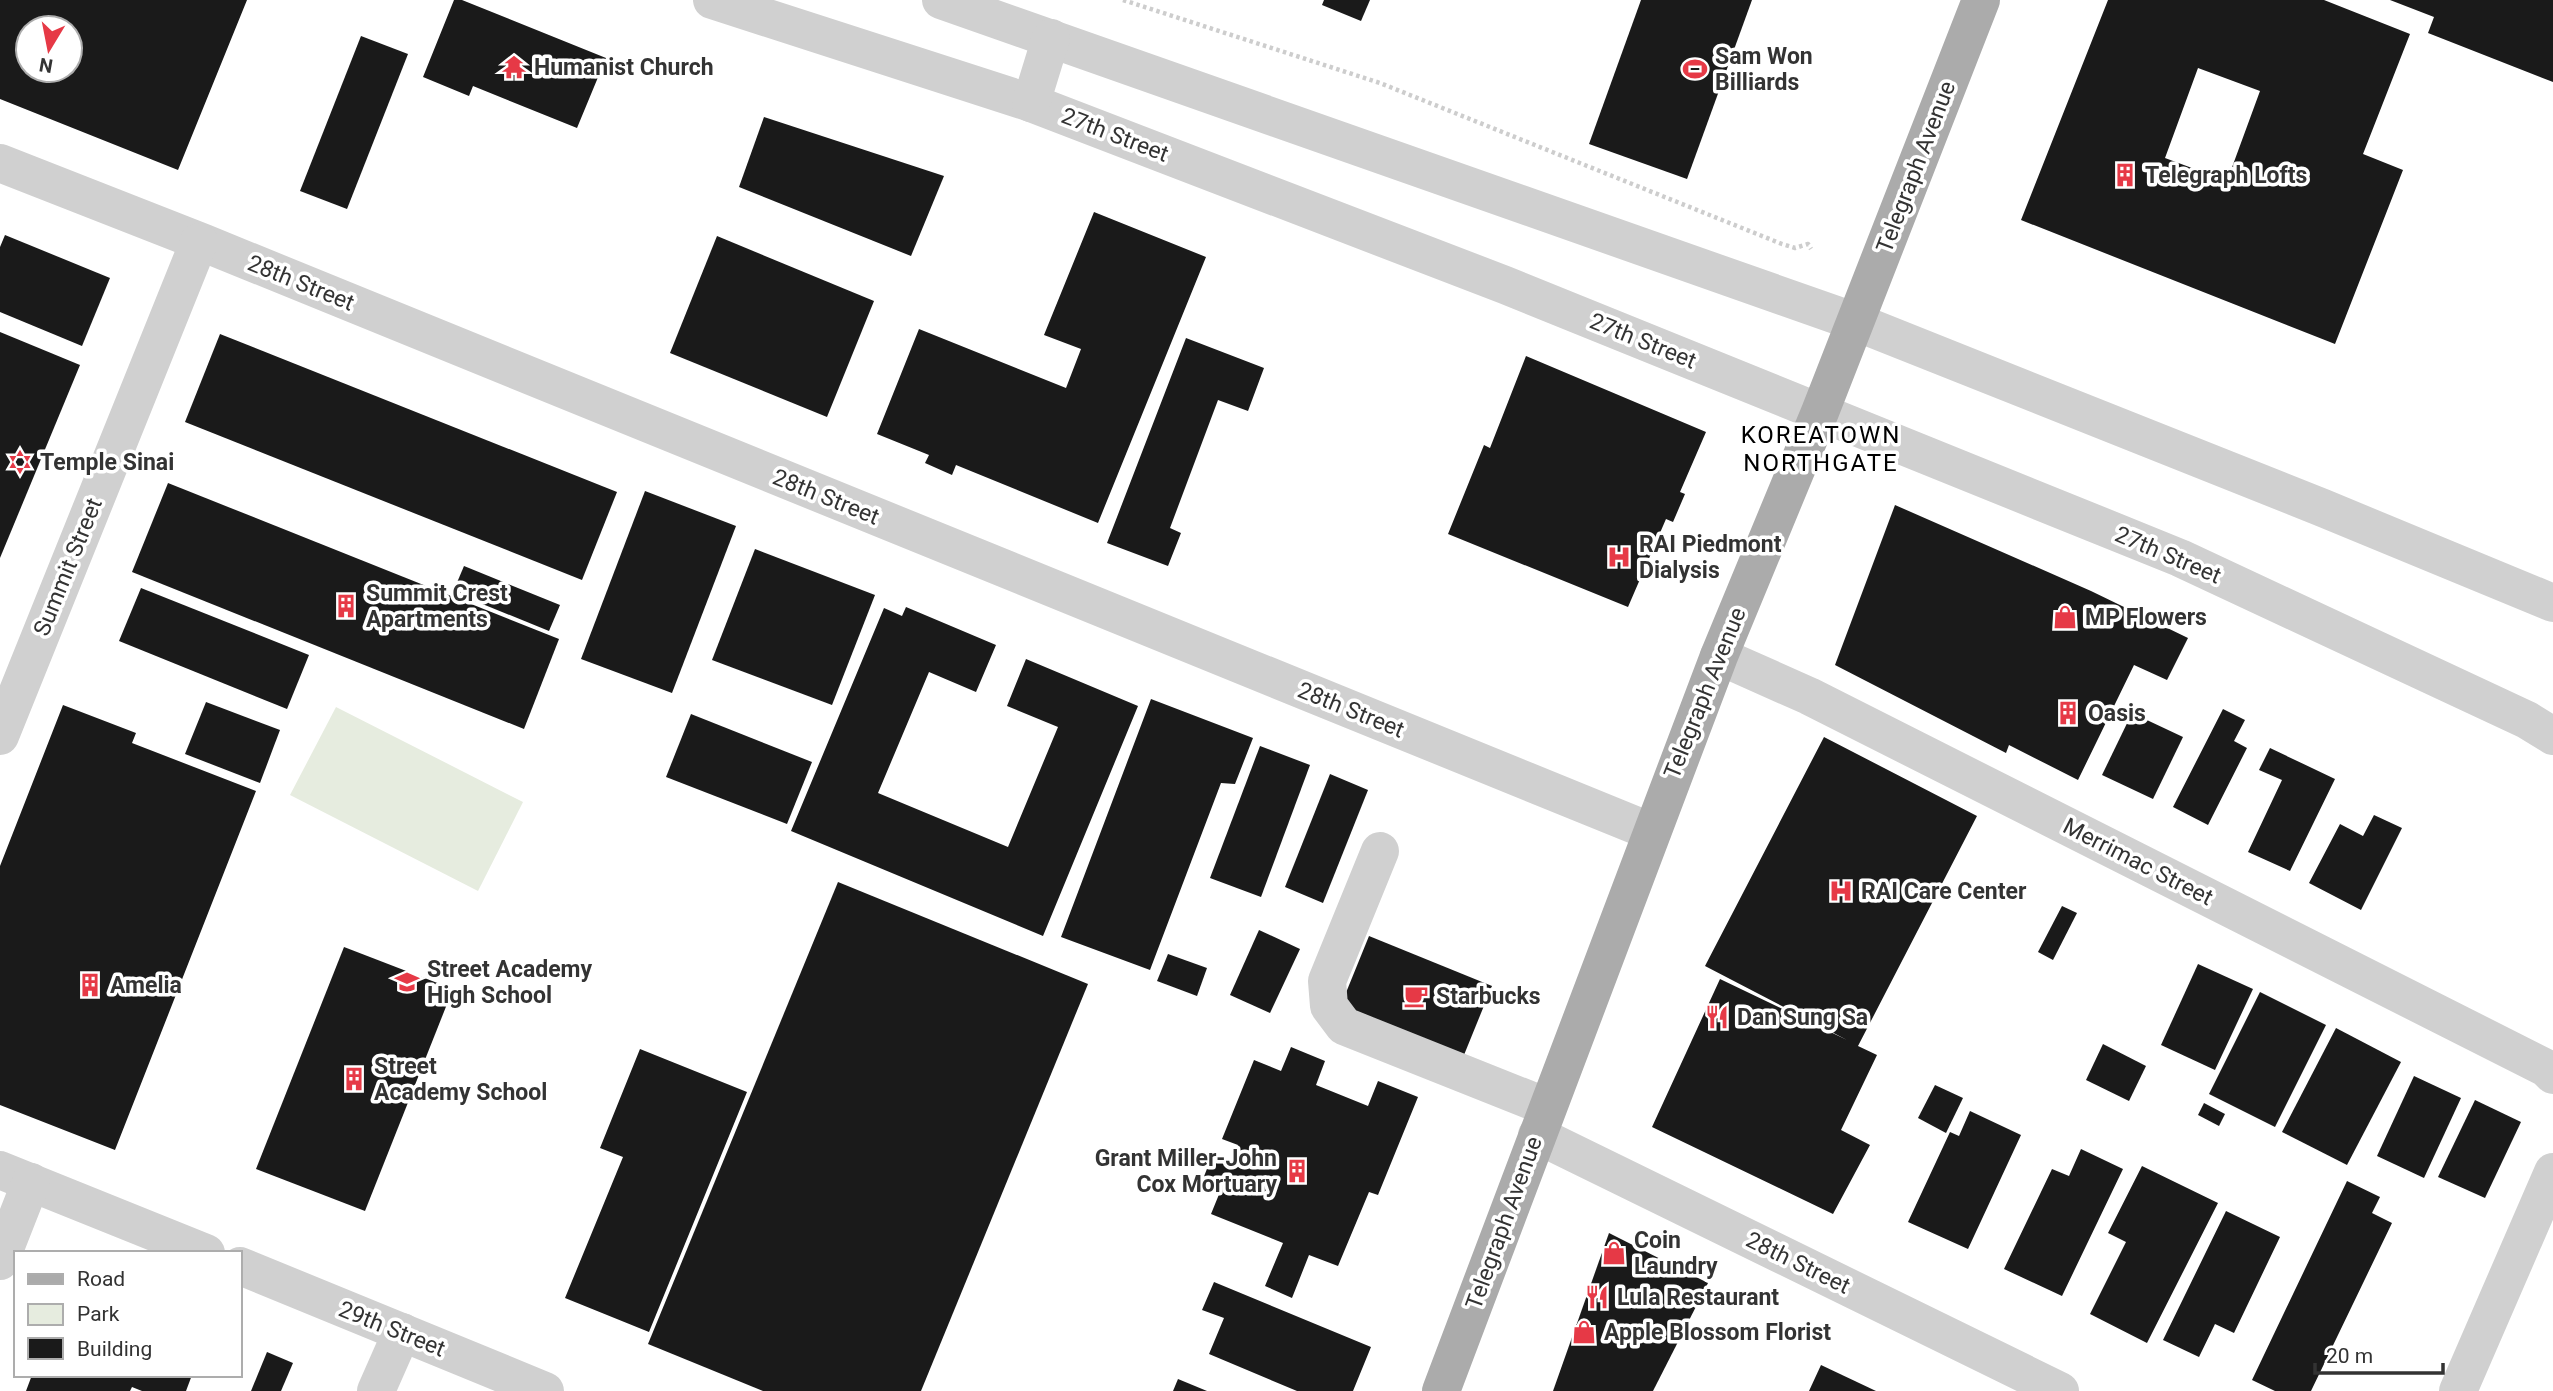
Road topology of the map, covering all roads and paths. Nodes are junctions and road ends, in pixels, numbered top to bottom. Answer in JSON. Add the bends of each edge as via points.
{"nodes":[{"id":1,"x":712,"y":0,"type":"edge"},
{"id":2,"x":941,"y":0,"type":"edge"},
{"id":3,"x":1123,"y":0,"type":"edge"},
{"id":4,"x":1981,"y":0,"type":"edge"},
{"id":5,"x":1051,"y":38,"type":"junction"},
{"id":6,"x":1031,"y":103,"type":"junction"},
{"id":7,"x":0,"y":163,"type":"edge"},
{"id":8,"x":199,"y":242,"type":"junction"},
{"id":9,"x":1811,"y":248,"type":"dead end"},
{"id":10,"x":1856,"y":322,"type":"junction"},
{"id":11,"x":1820,"y":412,"type":"junction"},
{"id":12,"x":2553,"y":603,"type":"edge"},
{"id":13,"x":1719,"y":656,"type":"junction"},
{"id":14,"x":2553,"y":736,"type":"edge"},
{"id":15,"x":0,"y":737,"type":"edge"},
{"id":16,"x":1652,"y":832,"type":"junction"},
{"id":17,"x":1380,"y":851,"type":"dead end"},
{"id":18,"x":2553,"y":1075,"type":"edge"},
{"id":19,"x":1542,"y":1121,"type":"junction"},
{"id":20,"x":2553,"y":1171,"type":"edge"},
{"id":21,"x":15,"y":1176,"type":"edge"},
{"id":22,"x":201,"y":1251,"type":"edge"},
{"id":23,"x":0,"y":1261,"type":"edge"},
{"id":24,"x":242,"y":1267,"type":"edge"},
{"id":25,"x":401,"y":1332,"type":"junction"},
{"id":26,"x":496,"y":1382,"type":"edge"},
{"id":27,"x":376,"y":1391,"type":"edge"},
{"id":28,"x":545,"y":1391,"type":"edge"},
{"id":29,"x":1441,"y":1391,"type":"edge"},
{"id":30,"x":2060,"y":1391,"type":"edge"},
{"id":31,"x":2458,"y":1391,"type":"edge"}],
"edges":[{"from":1,"to":6,"type":"street","name":"27th Street"},
{"from":2,"to":5,"type":"street"},
{"from":3,"to":9,"type":"path","via":[[1380,83],[1782,244],[1796,248],[1808,244]]},
{"from":4,"to":10,"type":"main road","name":"Telegraph Avenue"},
{"from":5,"to":6,"type":"street"},
{"from":5,"to":10,"type":"street"},
{"from":6,"to":11,"type":"street","name":"27th Street"},
{"from":7,"to":8,"type":"street","name":"28th Street"},
{"from":8,"to":15,"type":"street","name":"Summit Street"},
{"from":8,"to":16,"type":"street","name":"28th Street"},
{"from":10,"to":11,"type":"main road","name":"Telegraph Avenue"},
{"from":10,"to":12,"type":"street"},
{"from":11,"to":13,"type":"main road","name":"Telegraph Avenue"},
{"from":11,"to":14,"type":"street","name":"27th Street","via":[[2180,558]]},
{"from":13,"to":16,"type":"main road","name":"Telegraph Avenue"},
{"from":13,"to":18,"type":"street","name":"Merrimac Street","via":[[1833,708]]},
{"from":16,"to":19,"type":"main road","name":"Telegraph Avenue"},
{"from":17,"to":19,"type":"street","name":"28th Street","via":[[1327,981],[1329,1006],[1344,1026]]},
{"from":19,"to":29,"type":"main road","name":"Telegraph Avenue"},
{"from":19,"to":30,"type":"street","name":"28th Street"},
{"from":20,"to":31,"type":"street"},
{"from":21,"to":22,"type":"street"},
{"from":21,"to":23,"type":"street"},
{"from":24,"to":25,"type":"street","name":"29th Street"},
{"from":25,"to":26,"type":"street","name":"29th Street"},
{"from":25,"to":27,"type":"street"},
{"from":26,"to":28,"type":"street","name":"29th Street"}]}
